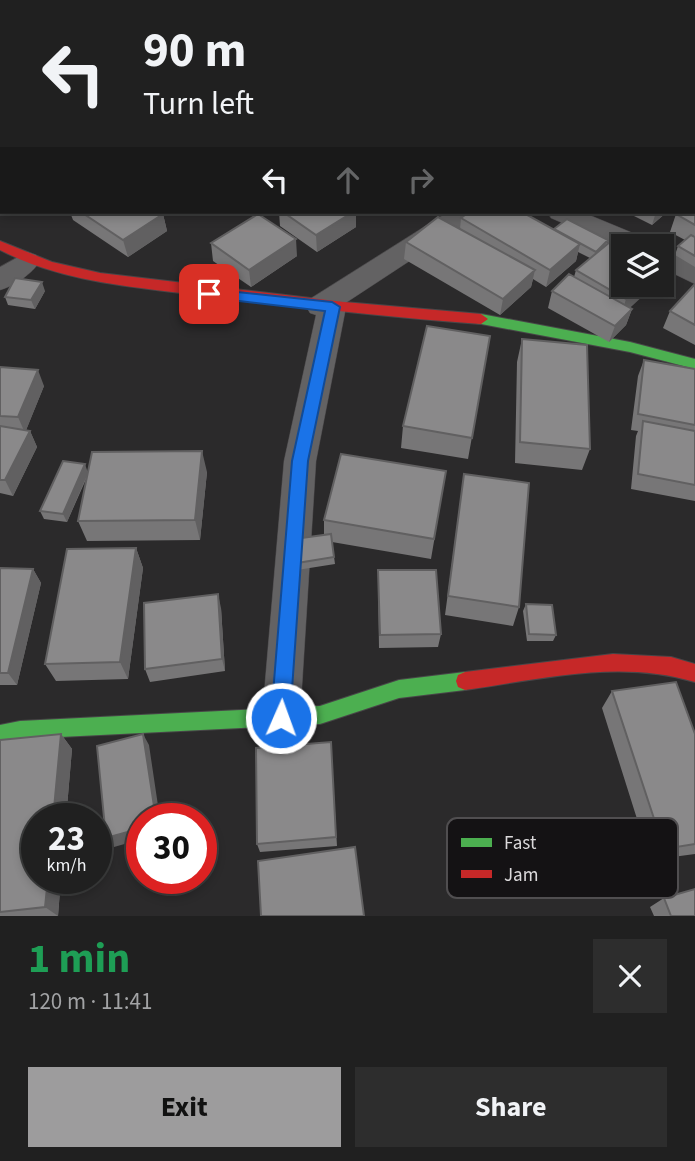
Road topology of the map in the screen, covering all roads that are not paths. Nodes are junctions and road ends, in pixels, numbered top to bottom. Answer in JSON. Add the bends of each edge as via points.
{"nodes":[{"id":1,"x":463,"y":214,"type":"edge"},
{"id":2,"x":565,"y":214,"type":"edge"},
{"id":3,"x":612,"y":234,"type":"edge"},
{"id":4,"x":0,"y":245,"type":"edge"},
{"id":5,"x":27,"y":261,"type":"junction"},
{"id":6,"x":674,"y":263,"type":"edge"},
{"id":7,"x":695,"y":275,"type":"edge"},
{"id":8,"x":0,"y":281,"type":"edge"},
{"id":9,"x":326,"y":306,"type":"junction"},
{"id":10,"x":695,"y":364,"type":"edge"},
{"id":11,"x":695,"y":673,"type":"edge"},
{"id":12,"x":281,"y":718,"type":"junction"},
{"id":13,"x":0,"y":735,"type":"edge"}],
"edges":[{"from":1,"to":9,"type":"street"},
{"from":2,"to":3,"type":"street"},
{"from":4,"to":5,"type":"street"},
{"from":5,"to":8,"type":"street"},
{"from":5,"to":9,"type":"street","via":[[121,281]]},
{"from":6,"to":7,"type":"street"},
{"from":9,"to":10,"type":"street","via":[[485,320],[630,346]]},
{"from":9,"to":12,"type":"street","via":[[300,461]]},
{"from":11,"to":12,"type":"street","via":[[681,667],[621,662],[571,667],[399,689],[320,715]]},
{"from":12,"to":13,"type":"street","via":[[20,730]]}]}
